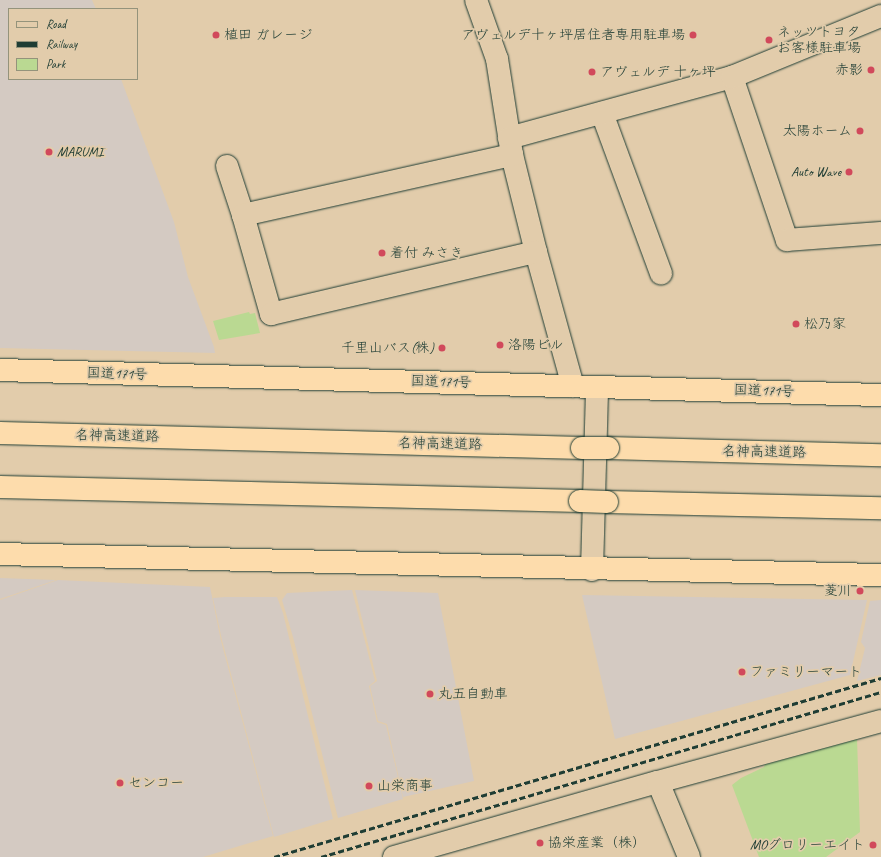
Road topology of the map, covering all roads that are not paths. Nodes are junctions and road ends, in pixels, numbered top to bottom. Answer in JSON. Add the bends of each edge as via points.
{"nodes":[{"id":1,"x":476,"y":0,"type":"edge"},
{"id":2,"x":881,"y":16,"type":"edge"},
{"id":3,"x":732,"y":76,"type":"junction"},
{"id":4,"x":602,"y":113,"type":"junction"},
{"id":5,"x":511,"y":146,"type":"junction"},
{"id":6,"x":227,"y":166,"type":"dead end"},
{"id":7,"x":243,"y":214,"type":"junction"},
{"id":8,"x":881,"y":233,"type":"edge"},
{"id":9,"x":536,"y":252,"type":"junction"},
{"id":10,"x":661,"y":273,"type":"dead end"},
{"id":11,"x":0,"y":370,"type":"edge"},
{"id":12,"x":573,"y":386,"type":"junction"},
{"id":13,"x":597,"y":387,"type":"junction"},
{"id":14,"x":881,"y":395,"type":"edge"},
{"id":15,"x":0,"y":433,"type":"edge"},
{"id":16,"x":881,"y":455,"type":"edge"},
{"id":17,"x":0,"y":487,"type":"edge"},
{"id":18,"x":881,"y":508,"type":"edge"},
{"id":19,"x":0,"y":554,"type":"edge"},
{"id":20,"x":592,"y":570,"type":"junction"},
{"id":21,"x":881,"y":576,"type":"edge"},
{"id":22,"x":881,"y":722,"type":"edge"},
{"id":23,"x":658,"y":782,"type":"junction"},
{"id":24,"x":394,"y":857,"type":"edge"},
{"id":25,"x":689,"y":857,"type":"edge"}],
"edges":[{"from":1,"to":5,"type":"street","via":[[497,59]]},
{"from":2,"to":3,"type":"street"},
{"from":3,"to":4,"type":"street"},
{"from":3,"to":8,"type":"street","via":[[787,240]]},
{"from":4,"to":5,"type":"street"},
{"from":4,"to":10,"type":"street"},
{"from":5,"to":7,"type":"street"},
{"from":5,"to":9,"type":"street"},
{"from":6,"to":7,"type":"street"},
{"from":7,"to":9,"type":"street","via":[[272,314]]},
{"from":9,"to":12,"type":"street"},
{"from":11,"to":12,"type":"highway","name":"国道171号"},
{"from":12,"to":13,"type":"highway","name":"国道171号"},
{"from":13,"to":14,"type":"highway","name":"国道171号"},
{"from":13,"to":20,"type":"street"},
{"from":15,"to":16,"type":"highway","name":"名神高速道路","bridge":true},
{"from":17,"to":18,"type":"highway","bridge":true},
{"from":19,"to":20,"type":"highway"},
{"from":20,"to":21,"type":"highway"},
{"from":22,"to":23,"type":"street"},
{"from":23,"to":24,"type":"street"},
{"from":23,"to":25,"type":"street"}]}
